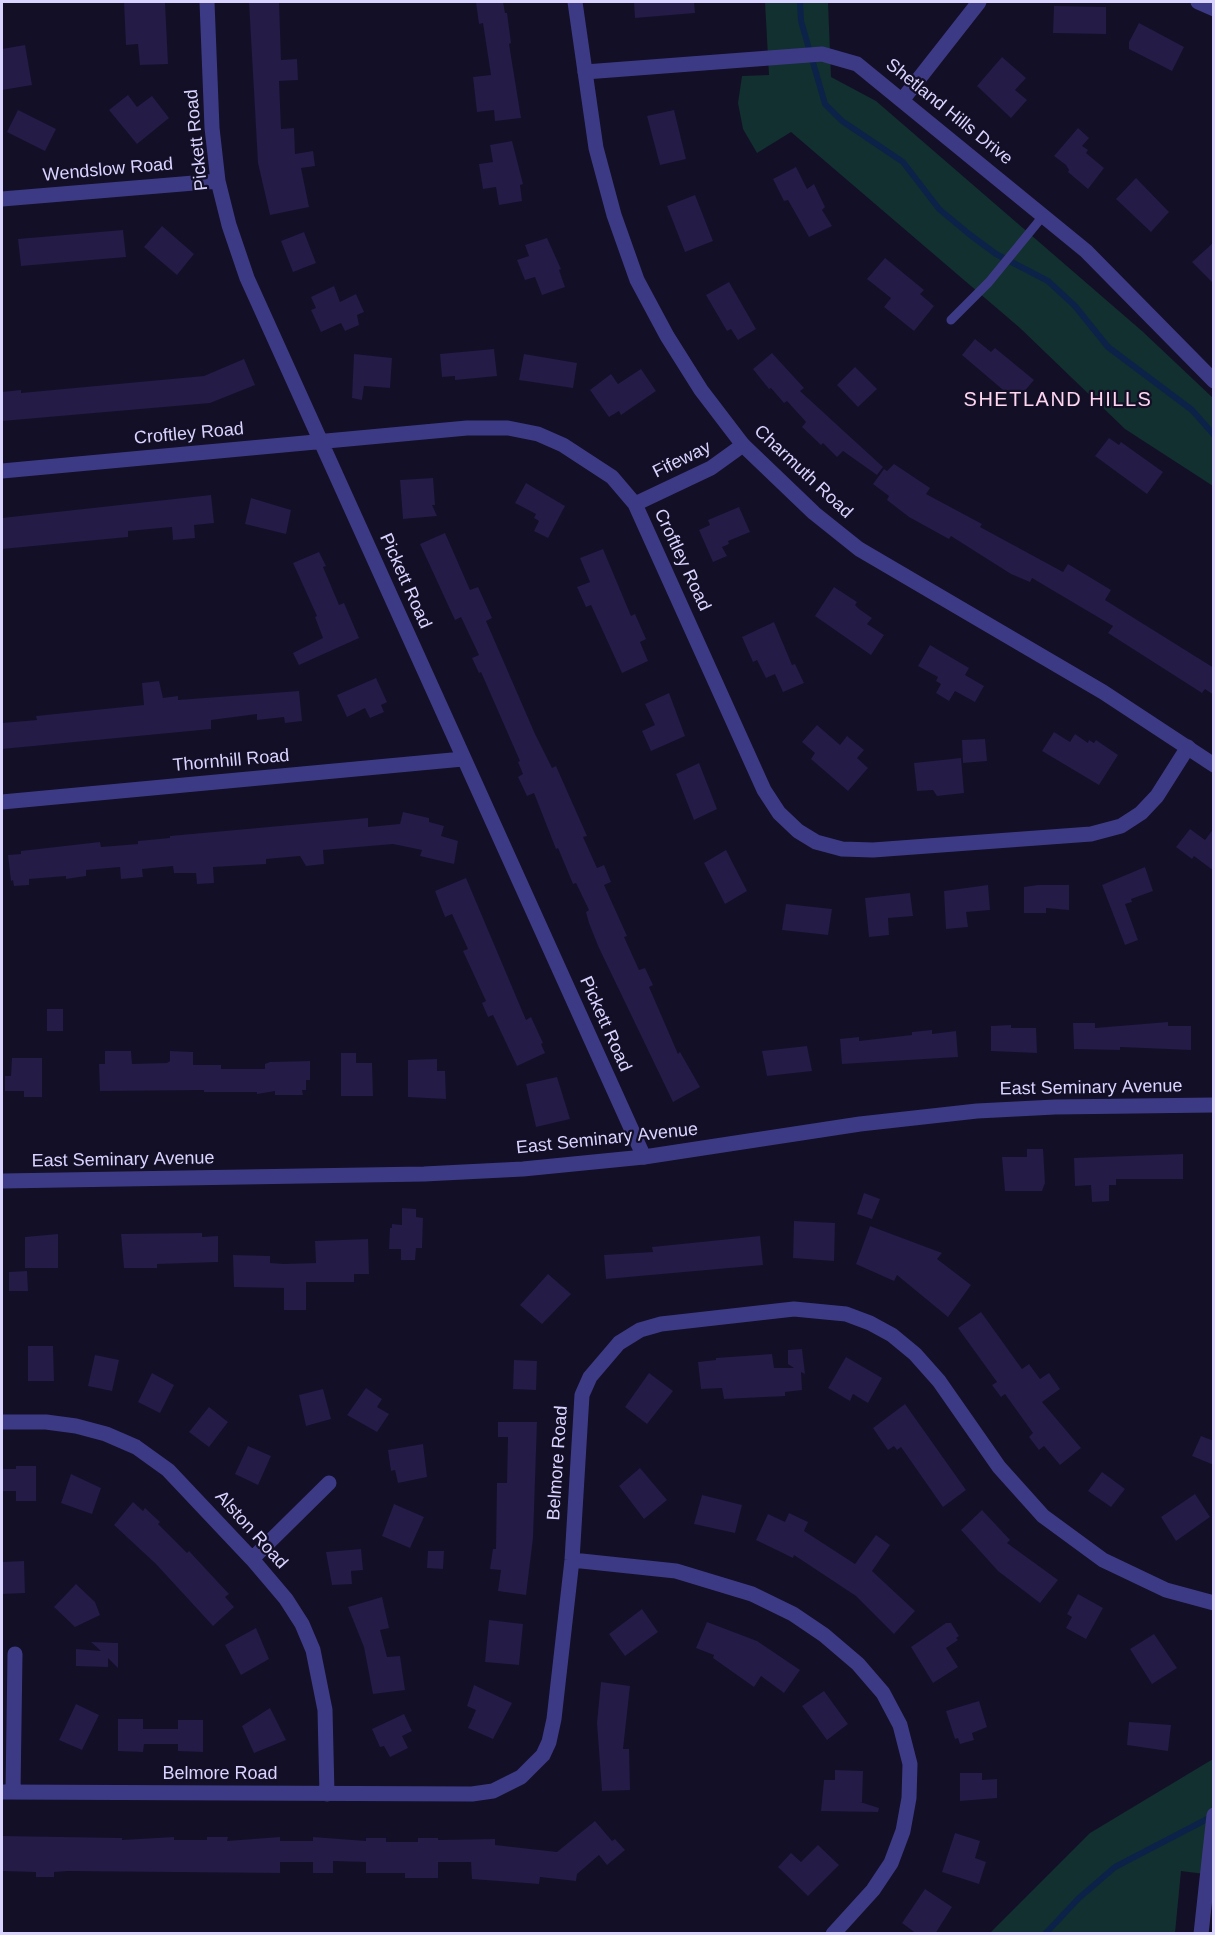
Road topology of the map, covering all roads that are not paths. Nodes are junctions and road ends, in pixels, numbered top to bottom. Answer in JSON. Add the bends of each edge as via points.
{"nodes":[{"id":1,"x":207,"y":2,"type":"edge"},
{"id":2,"x":575,"y":2,"type":"edge"},
{"id":3,"x":980,"y":2,"type":"edge"},
{"id":4,"x":1198,"y":2,"type":"edge"},
{"id":5,"x":1214,"y":9,"type":"edge"},
{"id":6,"x":585,"y":72,"type":"junction"},
{"id":7,"x":903,"y":99,"type":"junction"},
{"id":8,"x":218,"y":181,"type":"junction"},
{"id":9,"x":2,"y":199,"type":"edge"},
{"id":10,"x":1043,"y":216,"type":"junction"},
{"id":11,"x":951,"y":321,"type":"dead end"},
{"id":12,"x":1214,"y":381,"type":"edge"},
{"id":13,"x":321,"y":441,"type":"junction"},
{"id":14,"x":743,"y":445,"type":"junction"},
{"id":15,"x":2,"y":471,"type":"edge"},
{"id":16,"x":635,"y":504,"type":"junction"},
{"id":17,"x":1188,"y":747,"type":"junction"},
{"id":18,"x":463,"y":759,"type":"junction"},
{"id":19,"x":1214,"y":765,"type":"edge"},
{"id":20,"x":2,"y":802,"type":"edge"},
{"id":21,"x":1214,"y":1105,"type":"edge"},
{"id":22,"x":644,"y":1157,"type":"junction"},
{"id":23,"x":2,"y":1181,"type":"edge"},
{"id":24,"x":2,"y":1422,"type":"edge"},
{"id":25,"x":329,"y":1483,"type":"dead end"},
{"id":26,"x":252,"y":1559,"type":"junction"},
{"id":27,"x":572,"y":1560,"type":"junction"},
{"id":28,"x":1214,"y":1603,"type":"edge"},
{"id":29,"x":15,"y":1654,"type":"dead end"},
{"id":30,"x":7,"y":1792,"type":"edge"},
{"id":31,"x":327,"y":1794,"type":"junction"},
{"id":32,"x":1214,"y":1815,"type":"edge"},
{"id":33,"x":833,"y":1934,"type":"edge"},
{"id":34,"x":1201,"y":1934,"type":"edge"}],
"edges":[{"from":1,"to":8,"type":"street","name":"Pickett Road"},
{"from":2,"to":6,"type":"street","name":"Charmuth Road"},
{"from":3,"to":7,"type":"street"},
{"from":4,"to":5,"type":"street"},
{"from":6,"to":7,"type":"street","name":"Shetland Hills Drive","via":[[822,54],[857,64]]},
{"from":6,"to":14,"type":"street","name":"Charmuth Road","via":[[596,148],[614,215],[638,280],[701,390]]},
{"from":7,"to":10,"type":"street","name":"Shetland Hills Drive"},
{"from":8,"to":9,"type":"street","name":"Wendslow Road"},
{"from":8,"to":13,"type":"street","name":"Pickett Road","via":[[247,278]]},
{"from":10,"to":11,"type":"lane"},
{"from":10,"to":12,"type":"street","name":"Shetland Hills Drive","via":[[1118,282]]},
{"from":13,"to":15,"type":"street","name":"Croftley Road"},
{"from":13,"to":16,"type":"street","name":"Croftley Road","via":[[467,428],[508,428],[538,434],[593,463],[612,477]]},
{"from":13,"to":18,"type":"street","name":"Pickett Road"},
{"from":14,"to":16,"type":"street","name":"Fifeway","via":[[711,468]]},
{"from":14,"to":17,"type":"street","name":"Charmuth Road","via":[[814,513],[859,549],[1103,692]]},
{"from":16,"to":17,"type":"street","name":"Croftley Road","via":[[764,790],[779,813],[816,842],[842,849],[873,850],[1091,834],[1121,826],[1141,813],[1157,796]]},
{"from":17,"to":19,"type":"street","name":"Charmuth Road"},
{"from":18,"to":20,"type":"street","name":"Thornhill Road"},
{"from":18,"to":22,"type":"street","name":"Pickett Road"},
{"from":21,"to":22,"type":"street","name":"East Seminary Avenue","via":[[978,1110]]},
{"from":22,"to":23,"type":"street","name":"East Seminary Avenue","via":[[424,1174]]},
{"from":24,"to":26,"type":"street","name":"Alston Road","via":[[76,1426],[136,1448],[168,1470]]},
{"from":25,"to":26,"type":"street"},
{"from":26,"to":31,"type":"street","name":"Alston Road","via":[[286,1599],[313,1650],[326,1710]]},
{"from":27,"to":28,"type":"street","name":"Belmore Road","via":[[582,1395],[603,1358],[633,1334],[661,1324],[794,1309],[823,1310],[870,1323],[915,1354],[1021,1494],[1073,1541],[1136,1577]]},
{"from":27,"to":31,"type":"street","name":"Belmore Road","via":[[554,1719],[549,1743],[533,1768],[508,1785],[472,1794]]},
{"from":27,"to":33,"type":"street","via":[[676,1571],[752,1594],[825,1635],[883,1693],[900,1725],[910,1764],[903,1831],[891,1863],[873,1890]]},
{"from":29,"to":30,"type":"street"},
{"from":30,"to":31,"type":"street","name":"Belmore Road"},
{"from":32,"to":34,"type":"street"}]}
